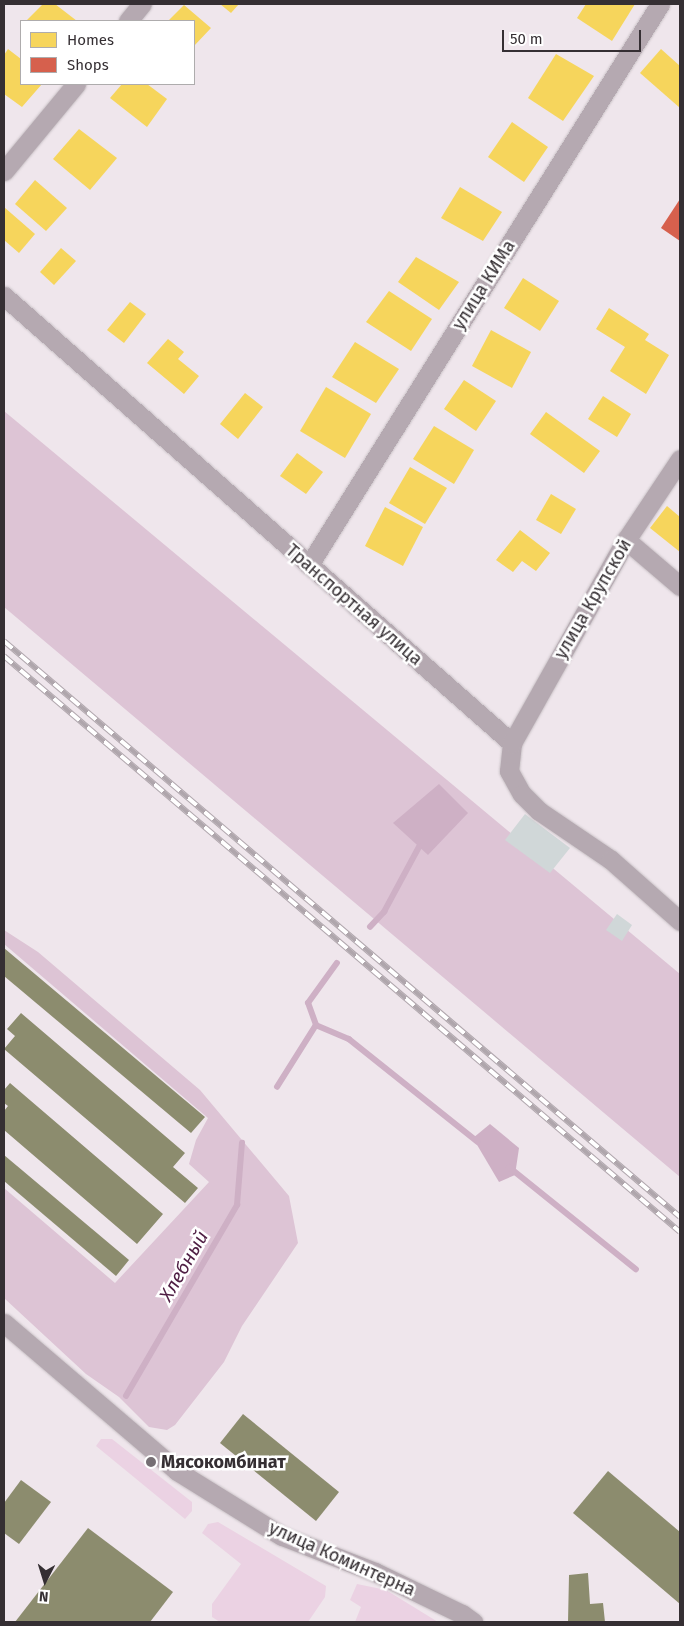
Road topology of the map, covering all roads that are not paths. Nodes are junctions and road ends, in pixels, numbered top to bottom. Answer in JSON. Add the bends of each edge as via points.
{"nodes":[{"id":1,"x":142,"y":4,"type":"edge"},
{"id":2,"x":660,"y":4,"type":"edge"},
{"id":3,"x":129,"y":20,"type":"edge"},
{"id":4,"x":75,"y":85,"type":"edge"},
{"id":5,"x":4,"y":171,"type":"edge"},
{"id":6,"x":4,"y":296,"type":"edge"},
{"id":7,"x":680,"y":459,"type":"edge"},
{"id":8,"x":626,"y":540,"type":"junction"},
{"id":9,"x":309,"y":565,"type":"junction"},
{"id":10,"x":680,"y":586,"type":"edge"},
{"id":11,"x":512,"y":744,"type":"junction"},
{"id":12,"x":680,"y":921,"type":"edge"},
{"id":13,"x":4,"y":1323,"type":"edge"},
{"id":14,"x":472,"y":1622,"type":"edge"}],
"edges":[{"from":1,"to":3,"type":"street"},
{"from":2,"to":9,"type":"street","name":"улица КИМа"},
{"from":4,"to":5,"type":"street"},
{"from":6,"to":9,"type":"street","name":"Транспортная улица"},
{"from":7,"to":8,"type":"street","name":"улица Крупской"},
{"from":8,"to":10,"type":"street"},
{"from":8,"to":11,"type":"street","name":"улица Крупской"},
{"from":9,"to":11,"type":"street","name":"Транспортная улица"},
{"from":11,"to":12,"type":"street","via":[[509,771],[522,794],[539,811],[610,860]]},
{"from":13,"to":14,"type":"street","name":"улица Коминтерна","via":[[177,1471],[282,1536],[375,1572],[462,1614]]}]}
